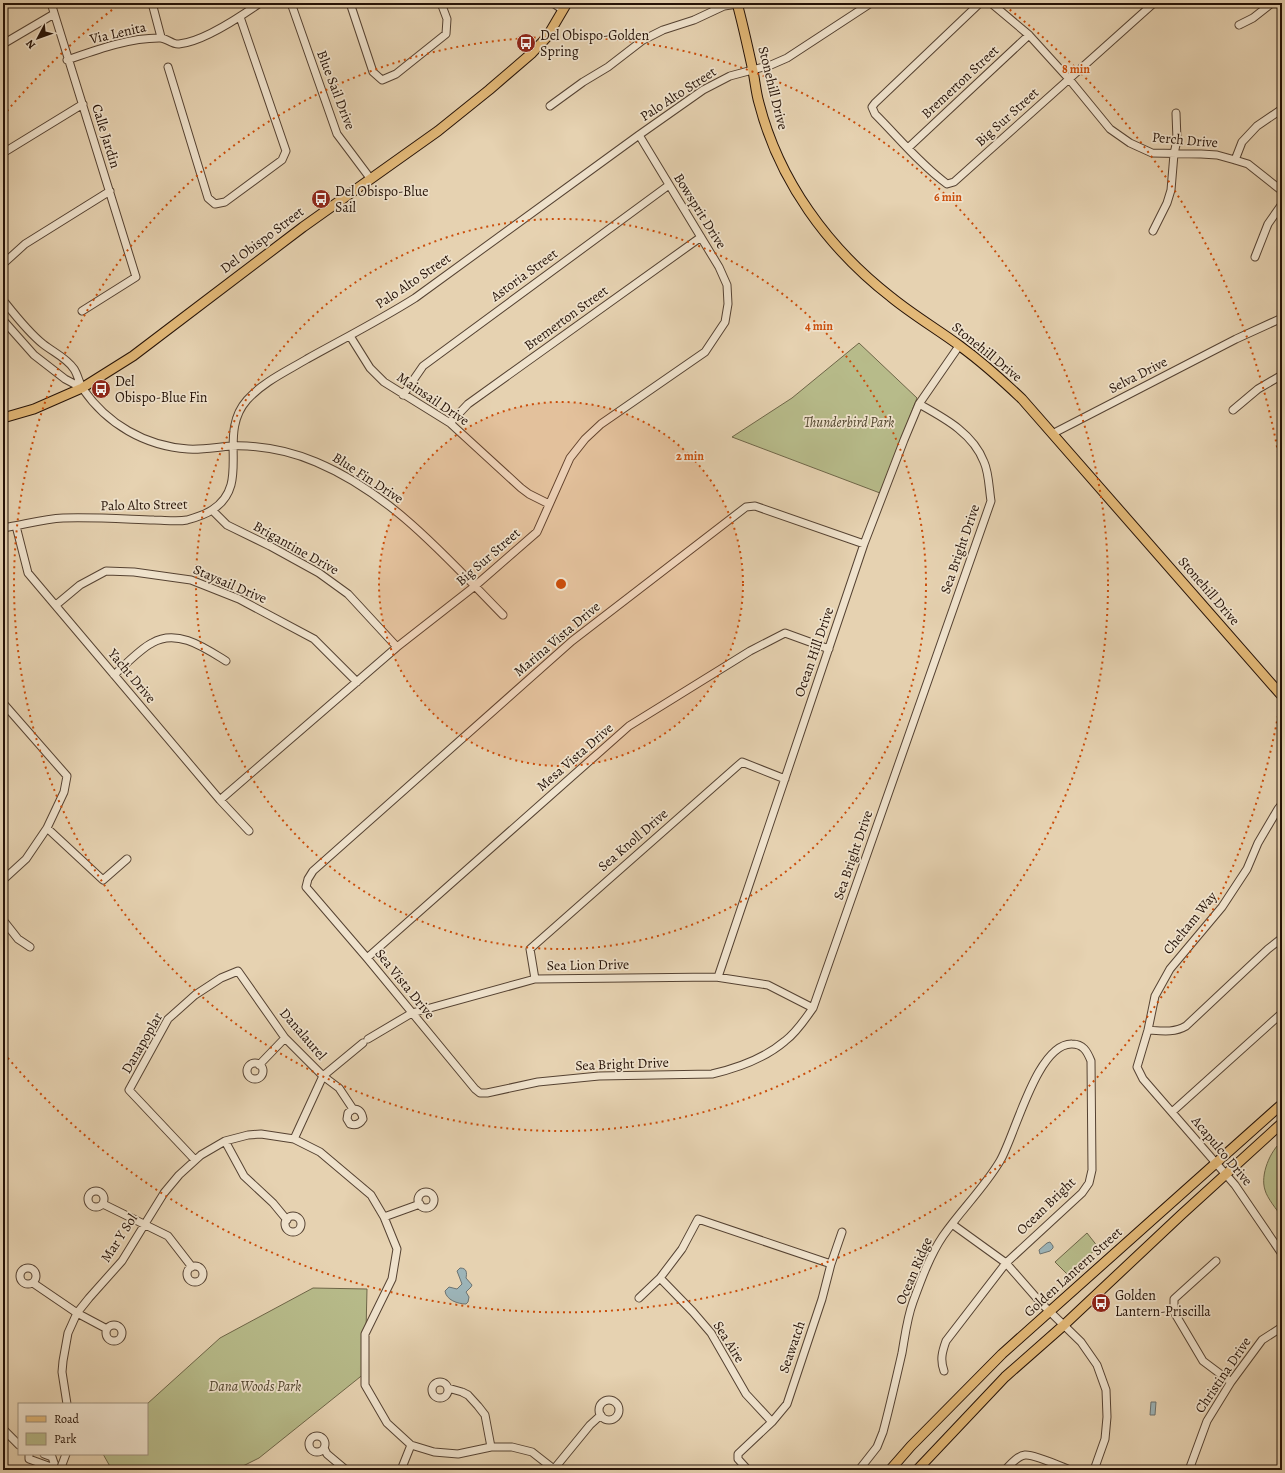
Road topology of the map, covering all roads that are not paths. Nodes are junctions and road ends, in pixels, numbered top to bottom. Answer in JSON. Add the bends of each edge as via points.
{"nodes":[{"id":1,"x":51,"y":3,"type":"edge"},
{"id":2,"x":152,"y":3,"type":"edge"},
{"id":3,"x":260,"y":3,"type":"edge"},
{"id":4,"x":291,"y":3,"type":"edge"},
{"id":5,"x":350,"y":3,"type":"edge"},
{"id":6,"x":441,"y":3,"type":"edge"},
{"id":7,"x":553,"y":3,"type":"edge"},
{"id":8,"x":871,"y":3,"type":"edge"},
{"id":9,"x":980,"y":3,"type":"edge"},
{"id":10,"x":991,"y":3,"type":"edge"},
{"id":11,"x":1154,"y":3,"type":"edge"},
{"id":12,"x":1272,"y":3,"type":"edge"},
{"id":13,"x":737,"y":4,"type":"edge"},
{"id":14,"x":565,"y":6,"type":"edge"},
{"id":15,"x":54,"y":14,"type":"junction"},
{"id":16,"x":240,"y":17,"type":"junction"},
{"id":17,"x":1239,"y":25,"type":"dead end"},
{"id":18,"x":1029,"y":36,"type":"junction"},
{"id":19,"x":161,"y":37,"type":"junction"},
{"id":20,"x":3,"y":44,"type":"edge"},
{"id":21,"x":67,"y":60,"type":"junction"},
{"id":22,"x":168,"y":67,"type":"dead end"},
{"id":23,"x":753,"y":70,"type":"junction"},
{"id":24,"x":1069,"y":79,"type":"junction"},
{"id":25,"x":83,"y":104,"type":"junction"},
{"id":26,"x":550,"y":106,"type":"dead end"},
{"id":27,"x":1282,"y":109,"type":"edge"},
{"id":28,"x":1176,"y":113,"type":"dead end"},
{"id":29,"x":639,"y":135,"type":"junction"},
{"id":30,"x":908,"y":148,"type":"junction"},
{"id":31,"x":3,"y":153,"type":"edge"},
{"id":32,"x":1174,"y":154,"type":"junction"},
{"id":33,"x":1235,"y":160,"type":"junction"},
{"id":34,"x":370,"y":178,"type":"junction"},
{"id":35,"x":669,"y":185,"type":"junction"},
{"id":36,"x":110,"y":191,"type":"junction"},
{"id":37,"x":1282,"y":191,"type":"edge"},
{"id":38,"x":1282,"y":204,"type":"edge"},
{"id":39,"x":1153,"y":231,"type":"dead end"},
{"id":40,"x":701,"y":237,"type":"junction"},
{"id":41,"x":1255,"y":257,"type":"dead end"},
{"id":42,"x":3,"y":264,"type":"edge"},
{"id":43,"x":3,"y":300,"type":"edge"},
{"id":44,"x":728,"y":304,"type":"joint"},
{"id":45,"x":82,"y":311,"type":"dead end"},
{"id":46,"x":1282,"y":318,"type":"edge"},
{"id":47,"x":3,"y":320,"type":"edge"},
{"id":48,"x":350,"y":336,"type":"junction"},
{"id":49,"x":960,"y":346,"type":"junction"},
{"id":50,"x":1282,"y":375,"type":"edge"},
{"id":51,"x":82,"y":388,"type":"junction"},
{"id":52,"x":403,"y":395,"type":"junction"},
{"id":53,"x":919,"y":404,"type":"junction"},
{"id":54,"x":1233,"y":410,"type":"dead end"},
{"id":55,"x":3,"y":418,"type":"edge"},
{"id":56,"x":450,"y":424,"type":"junction"},
{"id":57,"x":1052,"y":434,"type":"junction"},
{"id":58,"x":233,"y":446,"type":"junction"},
{"id":59,"x":549,"y":504,"type":"junction"},
{"id":60,"x":212,"y":510,"type":"junction"},
{"id":61,"x":16,"y":526,"type":"junction"},
{"id":62,"x":3,"y":528,"type":"edge"},
{"id":63,"x":864,"y":544,"type":"junction"},
{"id":64,"x":475,"y":586,"type":"junction"},
{"id":65,"x":56,"y":606,"type":"junction"},
{"id":66,"x":502,"y":615,"type":"dead end"},
{"id":67,"x":397,"y":647,"type":"junction"},
{"id":68,"x":829,"y":649,"type":"junction"},
{"id":69,"x":226,"y":661,"type":"dead end"},
{"id":70,"x":114,"y":675,"type":"junction"},
{"id":71,"x":357,"y":682,"type":"junction"},
{"id":72,"x":1282,"y":696,"type":"edge"},
{"id":73,"x":3,"y":703,"type":"edge"},
{"id":74,"x":10,"y":711,"type":"junction"},
{"id":75,"x":3,"y":716,"type":"edge"},
{"id":76,"x":785,"y":779,"type":"junction"},
{"id":77,"x":220,"y":800,"type":"junction"},
{"id":78,"x":1281,"y":808,"type":"edge"},
{"id":79,"x":47,"y":828,"type":"junction"},
{"id":80,"x":249,"y":831,"type":"dead end"},
{"id":81,"x":127,"y":859,"type":"dead end"},
{"id":82,"x":3,"y":880,"type":"edge"},
{"id":83,"x":306,"y":887,"type":"joint"},
{"id":84,"x":3,"y":920,"type":"edge"},
{"id":85,"x":1282,"y":938,"type":"edge"},
{"id":86,"x":30,"y":947,"type":"dead end"},
{"id":87,"x":367,"y":958,"type":"junction"},
{"id":88,"x":238,"y":971,"type":"joint"},
{"id":89,"x":718,"y":977,"type":"junction"},
{"id":90,"x":535,"y":979,"type":"junction"},
{"id":91,"x":813,"y":1008,"type":"junction"},
{"id":92,"x":412,"y":1013,"type":"junction"},
{"id":93,"x":1282,"y":1013,"type":"edge"},
{"id":94,"x":1148,"y":1030,"type":"junction"},
{"id":95,"x":285,"y":1038,"type":"junction"},
{"id":96,"x":1070,"y":1044,"type":"joint"},
{"id":97,"x":259,"y":1065,"type":"dead end"},
{"id":98,"x":1138,"y":1067,"type":"joint"},
{"id":99,"x":323,"y":1076,"type":"junction"},
{"id":100,"x":487,"y":1093,"type":"joint"},
{"id":101,"x":1282,"y":1104,"type":"edge"},
{"id":102,"x":353,"y":1109,"type":"dead end"},
{"id":103,"x":1172,"y":1112,"type":"junction"},
{"id":104,"x":1282,"y":1123,"type":"edge"},
{"id":105,"x":294,"y":1139,"type":"junction"},
{"id":106,"x":225,"y":1141,"type":"junction"},
{"id":107,"x":195,"y":1160,"type":"junction"},
{"id":108,"x":1217,"y":1163,"type":"junction"},
{"id":109,"x":1225,"y":1174,"type":"junction"},
{"id":110,"x":103,"y":1204,"type":"dead end"},
{"id":111,"x":420,"y":1204,"type":"dead end"},
{"id":112,"x":384,"y":1217,"type":"junction"},
{"id":113,"x":286,"y":1220,"type":"dead end"},
{"id":114,"x":952,"y":1224,"type":"junction"},
{"id":115,"x":144,"y":1225,"type":"junction"},
{"id":116,"x":842,"y":1232,"type":"dead end"},
{"id":117,"x":1282,"y":1254,"type":"edge"},
{"id":118,"x":1216,"y":1261,"type":"dead end"},
{"id":119,"x":831,"y":1264,"type":"junction"},
{"id":120,"x":1006,"y":1264,"type":"junction"},
{"id":121,"x":192,"y":1267,"type":"dead end"},
{"id":122,"x":660,"y":1278,"type":"junction"},
{"id":123,"x":33,"y":1283,"type":"dead end"},
{"id":124,"x":639,"y":1298,"type":"dead end"},
{"id":125,"x":1050,"y":1312,"type":"junction"},
{"id":126,"x":77,"y":1313,"type":"junction"},
{"id":127,"x":1064,"y":1325,"type":"junction"},
{"id":128,"x":1282,"y":1327,"type":"edge"},
{"id":129,"x":107,"y":1329,"type":"dead end"},
{"id":130,"x":944,"y":1371,"type":"dead end"},
{"id":131,"x":1231,"y":1382,"type":"junction"},
{"id":132,"x":448,"y":1388,"type":"dead end"},
{"id":133,"x":67,"y":1403,"type":"edge"},
{"id":134,"x":601,"y":1415,"type":"dead end"},
{"id":135,"x":772,"y":1422,"type":"junction"},
{"id":136,"x":3,"y":1429,"type":"edge"},
{"id":137,"x":18,"y":1444,"type":"edge"},
{"id":138,"x":411,"y":1445,"type":"junction"},
{"id":139,"x":492,"y":1447,"type":"junction"},
{"id":140,"x":324,"y":1448,"type":"dead end"},
{"id":141,"x":29,"y":1455,"type":"edge"},
{"id":142,"x":46,"y":1455,"type":"edge"},
{"id":143,"x":66,"y":1455,"type":"edge"},
{"id":144,"x":54,"y":1463,"type":"junction"},
{"id":145,"x":46,"y":1466,"type":"junction"},
{"id":146,"x":61,"y":1468,"type":"edge"},
{"id":147,"x":555,"y":1469,"type":"edge"},
{"id":148,"x":346,"y":1470,"type":"edge"},
{"id":149,"x":401,"y":1470,"type":"edge"},
{"id":150,"x":748,"y":1470,"type":"edge"},
{"id":151,"x":859,"y":1470,"type":"edge"},
{"id":152,"x":890,"y":1470,"type":"edge"},
{"id":153,"x":918,"y":1470,"type":"edge"},
{"id":154,"x":1005,"y":1470,"type":"edge"},
{"id":155,"x":1070,"y":1470,"type":"edge"},
{"id":156,"x":1094,"y":1470,"type":"edge"},
{"id":157,"x":1189,"y":1470,"type":"edge"}],
"edges":[{"from":1,"to":15,"type":"street","name":"Calle Jardin"},
{"from":2,"to":19,"type":"street"},
{"from":3,"to":16,"type":"street","name":"Via Lenita"},
{"from":4,"to":34,"type":"street","name":"Blue Sail Drive","via":[[337,134]]},
{"from":5,"to":6,"type":"street","via":[[373,72],[382,80],[396,74],[446,34],[447,19]]},
{"from":7,"to":14,"type":"street"},
{"from":8,"to":23,"type":"street","name":"Palo Alto Street","via":[[787,58]]},
{"from":9,"to":30,"type":"street","via":[[872,107],[875,114]]},
{"from":10,"to":18,"type":"street","name":"Perch Drive"},
{"from":11,"to":24,"type":"street","name":"Big Sur Street"},
{"from":12,"to":17,"type":"street"},
{"from":13,"to":23,"type":"main road","name":"Stonehill Drive"},
{"from":13,"to":26,"type":"street","via":[[724,6],[644,40]]},
{"from":14,"to":34,"type":"main road","name":"Del Obispo Street","via":[[547,37],[512,71],[438,130]]},
{"from":15,"to":20,"type":"street"},
{"from":15,"to":21,"type":"street","name":"Calle Jardin"},
{"from":16,"to":19,"type":"street","name":"Via Lenita","via":[[203,36],[178,44]]},
{"from":16,"to":22,"type":"street","via":[[286,150],[282,160],[225,202],[216,204],[208,198]]},
{"from":18,"to":24,"type":"street","name":"Perch Drive"},
{"from":18,"to":30,"type":"street","name":"Bremerton Street"},
{"from":19,"to":21,"type":"street","name":"Via Lenita","via":[[123,43]]},
{"from":21,"to":25,"type":"street","name":"Calle Jardin"},
{"from":23,"to":29,"type":"street","name":"Palo Alto Street","via":[[730,76],[703,90]]},
{"from":23,"to":49,"type":"main road","name":"Stonehill Drive","via":[[759,103],[770,138],[788,177],[822,230],[842,254],[891,298]]},
{"from":24,"to":30,"type":"street","name":"Big Sur Street","via":[[954,182],[947,184]]},
{"from":24,"to":32,"type":"street","name":"Perch Drive","via":[[1110,129],[1130,143],[1152,153]]},
{"from":25,"to":31,"type":"street"},
{"from":25,"to":36,"type":"street","name":"Calle Jardin"},
{"from":27,"to":33,"type":"street","via":[[1257,126],[1242,142]]},
{"from":28,"to":32,"type":"street","via":[[1177,140]]},
{"from":29,"to":35,"type":"street","name":"Bowsprit Drive"},
{"from":29,"to":48,"type":"street","name":"Palo Alto Street","via":[[415,298]]},
{"from":32,"to":33,"type":"street","name":"Perch Drive","via":[[1217,155]]},
{"from":32,"to":39,"type":"street","via":[[1171,190]]},
{"from":33,"to":37,"type":"street","name":"Perch Drive","via":[[1248,164]]},
{"from":34,"to":51,"type":"main road","name":"Del Obispo Street","via":[[133,356]]},
{"from":35,"to":40,"type":"street","name":"Bowsprit Drive"},
{"from":35,"to":52,"type":"street","name":"Astoria Street","via":[[423,366]]},
{"from":36,"to":42,"type":"street","via":[[25,244]]},
{"from":36,"to":45,"type":"street","name":"Calle Jardin","via":[[136,277]]},
{"from":38,"to":41,"type":"street","via":[[1268,224]]},
{"from":40,"to":44,"type":"street","name":"Bowsprit Drive","via":[[727,285]]},
{"from":40,"to":56,"type":"street","name":"Bremerton Street","via":[[468,404]]},
{"from":43,"to":51,"type":"street","name":"Blue Fin Drive","via":[[43,344],[75,369]]},
{"from":44,"to":59,"type":"street","name":"Big Sur Street","via":[[724,322],[705,352],[601,424],[585,439],[570,458]]},
{"from":46,"to":57,"type":"street","name":"Selva Drive"},
{"from":47,"to":51,"type":"street","name":"Blue Fin Drive","via":[[34,355],[64,379]]},
{"from":48,"to":52,"type":"street","name":"Mainsail Drive","via":[[370,368]]},
{"from":48,"to":58,"type":"street","name":"Palo Alto Street","via":[[280,374],[258,390],[237,416]]},
{"from":49,"to":53,"type":"street","name":"Ocean Hill Drive"},
{"from":49,"to":57,"type":"main road","name":"Stonehill Drive","via":[[998,376]]},
{"from":50,"to":54,"type":"street","via":[[1258,389]]},
{"from":51,"to":55,"type":"main road","name":"Del Obispo Street","via":[[34,409]]},
{"from":51,"to":58,"type":"street","name":"Blue Fin Drive","via":[[112,420],[146,440],[188,449]]},
{"from":52,"to":56,"type":"street","name":"Mainsail Drive"},
{"from":53,"to":63,"type":"street","name":"Ocean Hill Drive"},
{"from":53,"to":91,"type":"street","name":"Sea Bright Drive","via":[[954,424],[973,443],[984,462],[991,501]]},
{"from":56,"to":59,"type":"street","name":"Mainsail Drive","via":[[521,488]]},
{"from":57,"to":72,"type":"main road","name":"Stonehill Drive"},
{"from":58,"to":60,"type":"street","name":"Palo Alto Street","via":[[234,480],[225,499]]},
{"from":58,"to":64,"type":"street","name":"Blue Fin Drive","via":[[292,453],[349,478],[412,523]]},
{"from":59,"to":64,"type":"street","name":"Big Sur Street","via":[[537,532]]},
{"from":60,"to":61,"type":"street","name":"Palo Alto Street","via":[[186,520],[62,518]]},
{"from":60,"to":67,"type":"street","name":"Brigantine Drive","via":[[227,525],[319,573],[348,594]]},
{"from":61,"to":62,"type":"street","name":"Palo Alto Street"},
{"from":61,"to":65,"type":"street","name":"Yacht Drive","via":[[28,573]]},
{"from":63,"to":68,"type":"street","name":"Ocean Hill Drive"},
{"from":63,"to":83,"type":"street","name":"Marina Vista Drive","via":[[756,506],[746,507],[572,641],[314,871],[308,878]]},
{"from":64,"to":66,"type":"street","name":"Blue Fin Drive"},
{"from":64,"to":67,"type":"street","name":"Big Sur Street"},
{"from":65,"to":70,"type":"street","name":"Yacht Drive"},
{"from":65,"to":71,"type":"street","name":"Staysail Drive","via":[[80,585],[106,571],[191,580],[239,599],[314,639]]},
{"from":67,"to":71,"type":"street","name":"Big Sur Street"},
{"from":68,"to":76,"type":"street","name":"Ocean Hill Drive"},
{"from":68,"to":87,"type":"street","name":"Mesa Vista Drive","via":[[785,633],[750,651],[629,726]]},
{"from":69,"to":70,"type":"street","via":[[187,640],[162,638],[151,643]]},
{"from":70,"to":77,"type":"street","name":"Yacht Drive"},
{"from":71,"to":77,"type":"street","name":"Big Sur Street"},
{"from":73,"to":74,"type":"street"},
{"from":74,"to":75,"type":"street"},
{"from":74,"to":79,"type":"street","via":[[67,776],[64,792]]},
{"from":76,"to":89,"type":"street","name":"Ocean Hill Drive"},
{"from":76,"to":90,"type":"street","name":"Sea Knoll Drive","via":[[742,762],[530,949]]},
{"from":77,"to":80,"type":"street","name":"Yacht Drive"},
{"from":78,"to":94,"type":"street","name":"Cheltam Way","via":[[1258,843],[1247,869],[1222,907],[1170,969],[1155,996]]},
{"from":79,"to":81,"type":"street","via":[[103,880]]},
{"from":79,"to":82,"type":"street","via":[[26,859]]},
{"from":83,"to":87,"type":"street","name":"Sea Vista Drive"},
{"from":84,"to":86,"type":"street","via":[[18,938]]},
{"from":85,"to":94,"type":"street","via":[[1186,1026],[1171,1032]]},
{"from":87,"to":92,"type":"street","name":"Sea Vista Drive"},
{"from":88,"to":95,"type":"street","name":"Danalaurel"},
{"from":88,"to":107,"type":"street","name":"Danapoplar","via":[[221,978],[195,995],[168,1019],[129,1090]]},
{"from":89,"to":90,"type":"street","name":"Sea Lion Drive"},
{"from":89,"to":91,"type":"street","name":"Sea Lion Drive","via":[[768,985]]},
{"from":90,"to":92,"type":"street","name":"Sea Lion Drive"},
{"from":91,"to":100,"type":"street","name":"Sea Bright Drive","via":[[786,1041],[772,1051],[729,1070],[712,1074],[599,1076],[538,1082]]},
{"from":92,"to":99,"type":"street","name":"Sea Lion Drive","via":[[366,1041]]},
{"from":92,"to":100,"type":"street","name":"Sea Vista Drive","via":[[475,1089],[480,1093]]},
{"from":93,"to":103,"type":"street"},
{"from":94,"to":98,"type":"street","name":"Cheltam Way"},
{"from":95,"to":97,"type":"street"},
{"from":95,"to":99,"type":"street","name":"Danalaurel"},
{"from":96,"to":114,"type":"street","name":"Ocean Ridge","via":[[1060,1047],[1046,1061],[1029,1090],[1000,1161]]},
{"from":96,"to":120,"type":"street","name":"Ocean Bright","via":[[1082,1046],[1091,1060],[1092,1170],[1082,1193]]},
{"from":98,"to":103,"type":"street","name":"Acapulco Drive","via":[[1143,1079]]},
{"from":99,"to":102,"type":"street","name":"Danalaurel","via":[[339,1088]]},
{"from":99,"to":105,"type":"street","name":"Sea Lion Drive"},
{"from":101,"to":108,"type":"main road","name":"Golden Lantern Street"},
{"from":103,"to":108,"type":"street","name":"Acapulco Drive"},
{"from":104,"to":109,"type":"main road"},
{"from":105,"to":106,"type":"street","name":"Mar Y Sol","via":[[261,1134]]},
{"from":105,"to":112,"type":"street","name":"Mar Y Sol","via":[[320,1152],[342,1169],[371,1195]]},
{"from":106,"to":107,"type":"street","name":"Mar Y Sol"},
{"from":106,"to":113,"type":"street","via":[[244,1176],[273,1203]]},
{"from":107,"to":115,"type":"street","name":"Mar Y Sol","via":[[164,1193]]},
{"from":108,"to":109,"type":"street","name":"Acapulco Drive"},
{"from":108,"to":125,"type":"main road","name":"Golden Lantern Street"},
{"from":109,"to":117,"type":"street","name":"Acapulco Drive"},
{"from":109,"to":127,"type":"main road"},
{"from":110,"to":115,"type":"street"},
{"from":111,"to":112,"type":"street"},
{"from":112,"to":138,"type":"street","name":"Mar Y Sol","via":[[397,1249],[392,1279],[365,1334],[365,1384],[386,1423]]},
{"from":114,"to":120,"type":"street"},
{"from":114,"to":151,"type":"street","name":"Ocean Ridge","via":[[932,1255],[912,1304],[880,1441],[871,1457]]},
{"from":115,"to":121,"type":"street","via":[[168,1236]]},
{"from":115,"to":126,"type":"street","name":"Mar Y Sol","via":[[122,1261]]},
{"from":116,"to":119,"type":"street","name":"Seawatch"},
{"from":118,"to":131,"type":"street","via":[[1174,1298],[1174,1312],[1203,1361]]},
{"from":119,"to":122,"type":"street","via":[[698,1219],[682,1249]]},
{"from":119,"to":135,"type":"street","name":"Seawatch","via":[[787,1404]]},
{"from":120,"to":125,"type":"street"},
{"from":120,"to":130,"type":"street","name":"Ocean Bright","via":[[946,1341],[941,1363]]},
{"from":122,"to":124,"type":"street"},
{"from":122,"to":135,"type":"street","name":"Sea Aire","via":[[710,1333],[746,1394]]},
{"from":123,"to":126,"type":"street"},
{"from":125,"to":127,"type":"street"},
{"from":125,"to":152,"type":"main road","name":"Golden Lantern Street","via":[[1002,1354]]},
{"from":126,"to":129,"type":"street"},
{"from":126,"to":133,"type":"street","name":"Mar Y Sol","via":[[68,1333],[62,1361]]},
{"from":127,"to":153,"type":"main road","via":[[1006,1377]]},
{"from":127,"to":156,"type":"street","via":[[1081,1342],[1097,1365],[1106,1390],[1105,1439]]},
{"from":128,"to":131,"type":"street","name":"Christina Drive","via":[[1262,1340]]},
{"from":131,"to":157,"type":"street","name":"Christina Drive","via":[[1207,1421]]},
{"from":132,"to":139,"type":"street","via":[[468,1395],[485,1415]]},
{"from":134,"to":147,"type":"street"},
{"from":135,"to":150,"type":"street","name":"Seawatch","via":[[738,1454],[738,1459]]},
{"from":136,"to":137,"type":"street"},
{"from":138,"to":139,"type":"street","via":[[434,1452],[458,1454]]},
{"from":138,"to":149,"type":"street"},
{"from":139,"to":147,"type":"street","via":[[512,1447],[532,1452]]},
{"from":140,"to":148,"type":"street","via":[[327,1454]]},
{"from":141,"to":145,"type":"street","via":[[29,1459]]},
{"from":142,"to":144,"type":"street","via":[[52,1457]]},
{"from":142,"to":145,"type":"street"},
{"from":143,"to":146,"type":"street"},
{"from":144,"to":145,"type":"street","via":[[51,1467]]},
{"from":144,"to":146,"type":"street"},
{"from":154,"to":155,"type":"street","via":[[1025,1455]]}]}
